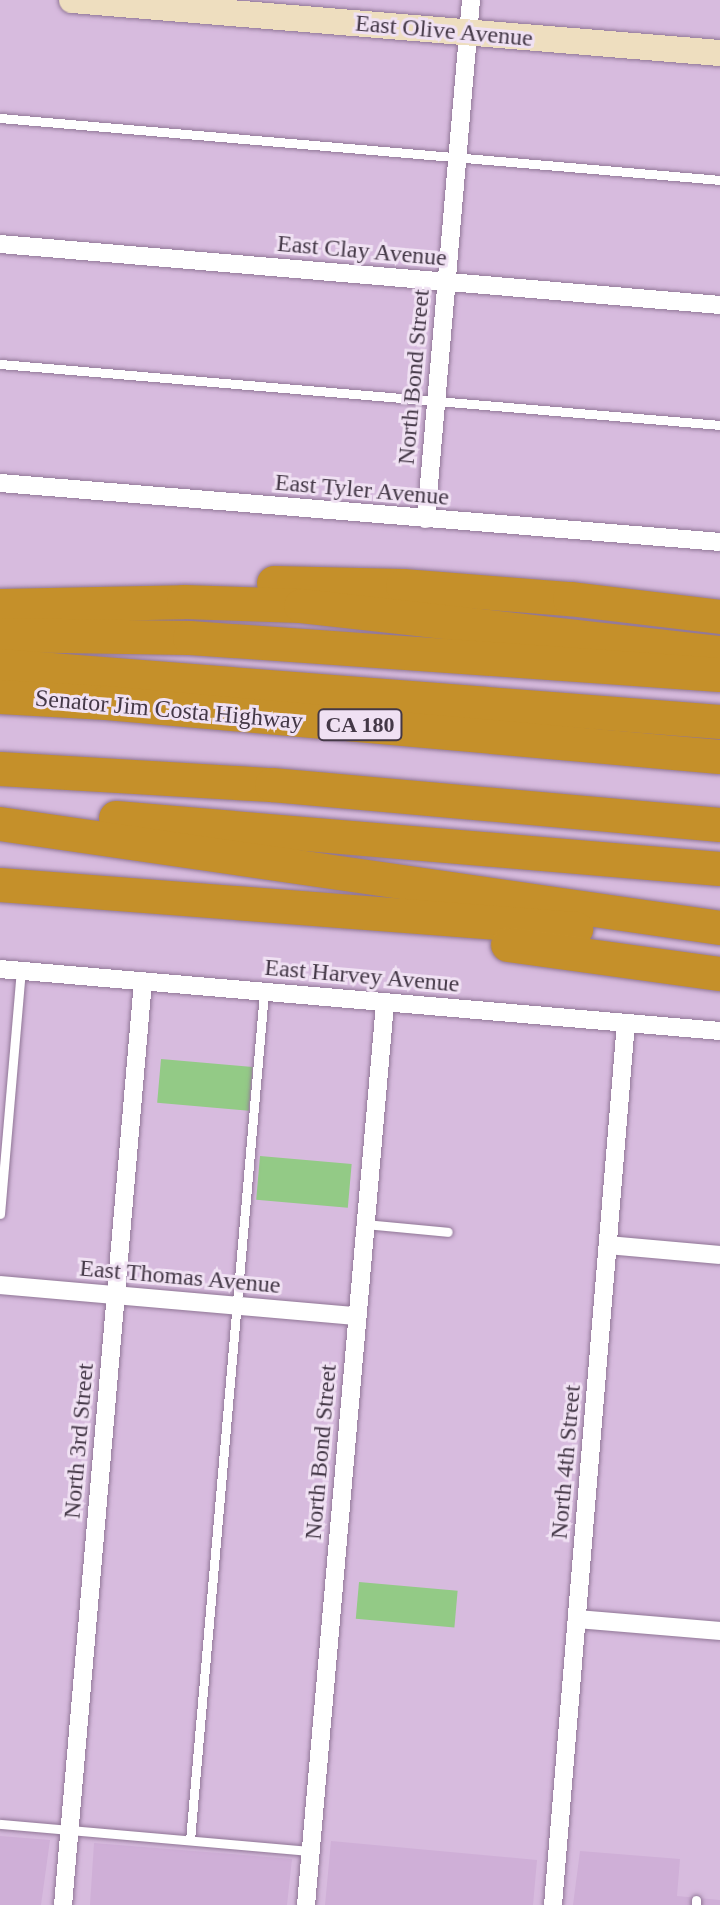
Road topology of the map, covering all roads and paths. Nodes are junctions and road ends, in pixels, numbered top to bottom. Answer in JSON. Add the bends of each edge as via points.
{"nodes":[{"id":1,"x":72,"y":0,"type":"edge"},
{"id":2,"x":471,"y":0,"type":"edge"},
{"id":3,"x":468,"y":33,"type":"junction"},
{"id":4,"x":720,"y":53,"type":"edge"},
{"id":5,"x":0,"y":118,"type":"edge"},
{"id":6,"x":457,"y":158,"type":"junction"},
{"id":7,"x":720,"y":180,"type":"edge"},
{"id":8,"x":0,"y":244,"type":"edge"},
{"id":9,"x":447,"y":282,"type":"junction"},
{"id":10,"x":720,"y":305,"type":"edge"},
{"id":11,"x":0,"y":364,"type":"edge"},
{"id":12,"x":436,"y":403,"type":"junction"},
{"id":13,"x":720,"y":425,"type":"edge"},
{"id":14,"x":0,"y":483,"type":"edge"},
{"id":15,"x":426,"y":519,"type":"junction"},
{"id":16,"x":720,"y":542,"type":"edge"},
{"id":17,"x":0,"y":592,"type":"edge"},
{"id":18,"x":0,"y":606,"type":"edge"},
{"id":19,"x":720,"y":617,"type":"edge"},
{"id":20,"x":0,"y":635,"type":"edge"},
{"id":21,"x":720,"y":653,"type":"edge"},
{"id":22,"x":0,"y":666,"type":"edge"},
{"id":23,"x":720,"y":675,"type":"edge"},
{"id":24,"x":0,"y":697,"type":"edge"},
{"id":25,"x":720,"y":722,"type":"edge"},
{"id":26,"x":720,"y":757,"type":"edge"},
{"id":27,"x":0,"y":769,"type":"edge"},
{"id":28,"x":445,"y":801,"type":"junction"},
{"id":29,"x":0,"y":809,"type":"edge"},
{"id":30,"x":0,"y":824,"type":"edge"},
{"id":31,"x":720,"y":825,"type":"edge"},
{"id":32,"x":720,"y":847,"type":"edge"},
{"id":33,"x":720,"y":869,"type":"edge"},
{"id":34,"x":0,"y":885,"type":"edge"},
{"id":35,"x":179,"y":900,"type":"junction"},
{"id":36,"x":720,"y":928,"type":"edge"},
{"id":37,"x":720,"y":941,"type":"edge"},
{"id":38,"x":0,"y":969,"type":"edge"},
{"id":39,"x":21,"y":971,"type":"junction"},
{"id":40,"x":720,"y":974,"type":"edge"},
{"id":41,"x":143,"y":982,"type":"junction"},
{"id":42,"x":264,"y":992,"type":"junction"},
{"id":43,"x":385,"y":1003,"type":"junction"},
{"id":44,"x":626,"y":1023,"type":"junction"},
{"id":45,"x":720,"y":1031,"type":"edge"},
{"id":46,"x":0,"y":1214,"type":"edge"},
{"id":47,"x":364,"y":1224,"type":"junction"},
{"id":48,"x":448,"y":1232,"type":"dead end"},
{"id":49,"x":608,"y":1245,"type":"junction"},
{"id":50,"x":720,"y":1255,"type":"edge"},
{"id":51,"x":0,"y":1285,"type":"edge"},
{"id":52,"x":116,"y":1295,"type":"junction"},
{"id":53,"x":237,"y":1306,"type":"junction"},
{"id":54,"x":356,"y":1316,"type":"junction"},
{"id":55,"x":577,"y":1619,"type":"junction"},
{"id":56,"x":720,"y":1631,"type":"edge"},
{"id":57,"x":0,"y":1824,"type":"edge"},
{"id":58,"x":69,"y":1830,"type":"junction"},
{"id":59,"x":190,"y":1840,"type":"junction"},
{"id":60,"x":311,"y":1851,"type":"junction"},
{"id":61,"x":63,"y":1905,"type":"edge"},
{"id":62,"x":306,"y":1905,"type":"edge"},
{"id":63,"x":553,"y":1905,"type":"edge"}],
"edges":[{"from":1,"to":3,"type":"main road","name":"East Olive Avenue"},
{"from":2,"to":3,"type":"street","name":"North Bond Street"},
{"from":3,"to":4,"type":"main road","name":"East Olive Avenue"},
{"from":3,"to":6,"type":"street","name":"North Bond Street"},
{"from":5,"to":6,"type":"lane"},
{"from":6,"to":7,"type":"lane"},
{"from":6,"to":9,"type":"street","name":"North Bond Street"},
{"from":8,"to":9,"type":"street","name":"East Clay Avenue"},
{"from":9,"to":10,"type":"street","name":"East Clay Avenue"},
{"from":9,"to":12,"type":"street","name":"North Bond Street"},
{"from":11,"to":12,"type":"lane"},
{"from":12,"to":13,"type":"lane"},
{"from":12,"to":15,"type":"street","name":"North Bond Street"},
{"from":14,"to":15,"type":"street","name":"East Tyler Avenue"},
{"from":15,"to":16,"type":"street","name":"East Tyler Avenue"},
{"from":17,"to":19,"type":"highway","via":[[335,583],[570,599]]},
{"from":18,"to":21,"type":"highway","via":[[277,604]]},
{"from":20,"to":23,"type":"highway","via":[[190,638]]},
{"from":22,"to":25,"type":"highway"},
{"from":24,"to":26,"type":"highway","name":"Senator Jim Costa Highway","number":"CA 180"},
{"from":27,"to":28,"type":"highway"},
{"from":28,"to":31,"type":"highway"},
{"from":28,"to":32,"type":"highway"},
{"from":29,"to":33,"type":"highway"},
{"from":30,"to":36,"type":"highway"},
{"from":34,"to":35,"type":"highway"},
{"from":35,"to":37,"type":"highway"},
{"from":35,"to":40,"type":"highway"},
{"from":38,"to":39,"type":"street","name":"East Harvey Avenue"},
{"from":39,"to":41,"type":"street","name":"East Harvey Avenue"},
{"from":39,"to":46,"type":"lane"},
{"from":41,"to":42,"type":"street","name":"East Harvey Avenue"},
{"from":41,"to":52,"type":"street","name":"North 3rd Street"},
{"from":42,"to":43,"type":"street","name":"East Harvey Avenue"},
{"from":42,"to":53,"type":"lane"},
{"from":43,"to":44,"type":"street","name":"East Harvey Avenue"},
{"from":43,"to":47,"type":"street","name":"North Bond Street"},
{"from":44,"to":45,"type":"street","name":"East Harvey Avenue"},
{"from":44,"to":49,"type":"street","name":"North 4th Street"},
{"from":47,"to":48,"type":"lane"},
{"from":47,"to":54,"type":"street","name":"North Bond Street"},
{"from":49,"to":50,"type":"street"},
{"from":49,"to":55,"type":"street","name":"North 4th Street"},
{"from":51,"to":52,"type":"street","name":"East Thomas Avenue"},
{"from":52,"to":53,"type":"street","name":"East Thomas Avenue"},
{"from":52,"to":58,"type":"street","name":"North 3rd Street"},
{"from":53,"to":54,"type":"street","name":"East Thomas Avenue"},
{"from":53,"to":59,"type":"lane"},
{"from":54,"to":60,"type":"street","name":"North Bond Street"},
{"from":55,"to":56,"type":"street"},
{"from":55,"to":63,"type":"street","name":"North 4th Street"},
{"from":57,"to":58,"type":"lane"},
{"from":58,"to":59,"type":"lane"},
{"from":58,"to":61,"type":"street","name":"North 3rd Street"},
{"from":59,"to":60,"type":"lane"},
{"from":60,"to":62,"type":"street","name":"North Bond Street"}]}
